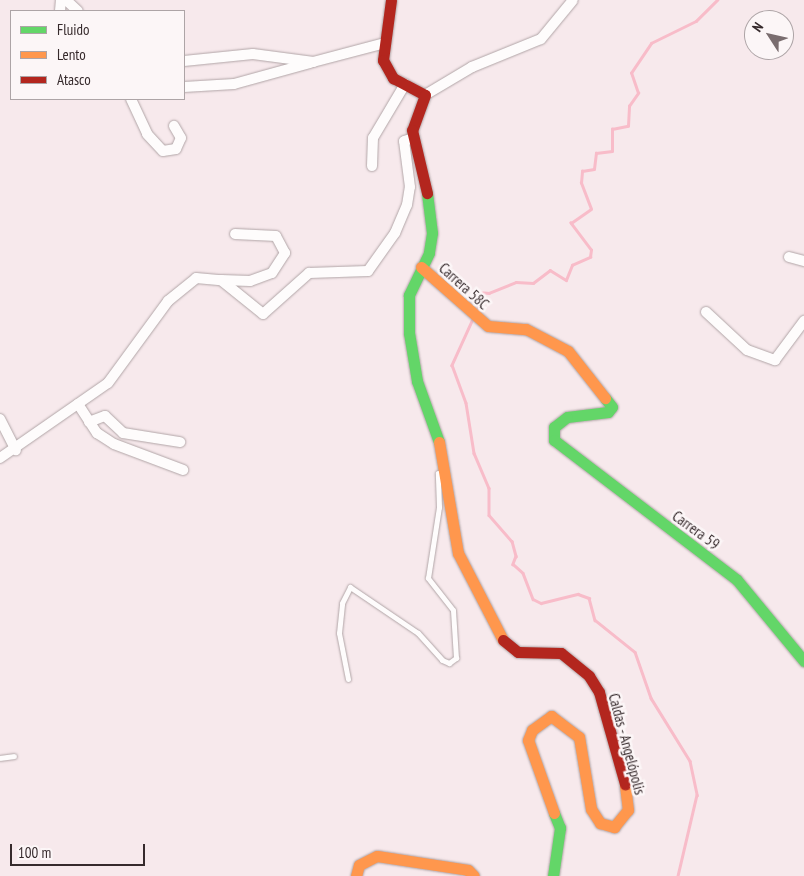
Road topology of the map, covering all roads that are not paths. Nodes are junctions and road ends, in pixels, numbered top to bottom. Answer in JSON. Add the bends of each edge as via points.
{"nodes":[{"id":1,"x":66,"y":0,"type":"edge"},
{"id":2,"x":391,"y":0,"type":"edge"},
{"id":3,"x":573,"y":0,"type":"edge"},
{"id":4,"x":77,"y":10,"type":"edge"},
{"id":5,"x":385,"y":43,"type":"junction"},
{"id":6,"x":185,"y":61,"type":"edge"},
{"id":7,"x":313,"y":62,"type":"junction"},
{"id":8,"x":405,"y":84,"type":"junction"},
{"id":9,"x":185,"y":87,"type":"edge"},
{"id":10,"x":425,"y":95,"type":"junction"},
{"id":11,"x":131,"y":100,"type":"edge"},
{"id":12,"x":174,"y":126,"type":"dead end"},
{"id":13,"x":414,"y":138,"type":"junction"},
{"id":14,"x":372,"y":166,"type":"dead end"},
{"id":15,"x":235,"y":234,"type":"dead end"},
{"id":16,"x":789,"y":257,"type":"dead end"},
{"id":17,"x":804,"y":261,"type":"edge"},
{"id":18,"x":420,"y":267,"type":"junction"},
{"id":19,"x":221,"y":280,"type":"junction"},
{"id":20,"x":706,"y":312,"type":"dead end"},
{"id":21,"x":804,"y":321,"type":"edge"},
{"id":22,"x":78,"y":404,"type":"junction"},
{"id":23,"x":0,"y":419,"type":"edge"},
{"id":24,"x":89,"y":422,"type":"junction"},
{"id":25,"x":554,"y":440,"type":"joint"},
{"id":26,"x":180,"y":442,"type":"dead end"},
{"id":27,"x":441,"y":448,"type":"junction"},
{"id":28,"x":16,"y":450,"type":"junction"},
{"id":29,"x":0,"y":458,"type":"edge"},
{"id":30,"x":184,"y":470,"type":"dead end"},
{"id":31,"x":804,"y":661,"type":"edge"},
{"id":32,"x":348,"y":679,"type":"dead end"},
{"id":33,"x":14,"y":756,"type":"dead end"},
{"id":34,"x":0,"y":758,"type":"edge"},
{"id":35,"x":356,"y":876,"type":"edge"},
{"id":36,"x":474,"y":876,"type":"edge"},
{"id":37,"x":553,"y":876,"type":"edge"}],
"edges":[{"from":1,"to":4,"type":"street"},
{"from":2,"to":5,"type":"street"},
{"from":3,"to":10,"type":"street","via":[[541,39],[472,67]]},
{"from":5,"to":7,"type":"street"},
{"from":5,"to":8,"type":"street","via":[[385,67]]},
{"from":6,"to":7,"type":"street","via":[[253,54]]},
{"from":7,"to":9,"type":"street","via":[[234,84]]},
{"from":8,"to":10,"type":"street"},
{"from":8,"to":14,"type":"street","via":[[373,138]]},
{"from":10,"to":13,"type":"street","via":[[412,128]]},
{"from":11,"to":12,"type":"street","via":[[146,134],[163,151],[176,149],[180,138]]},
{"from":13,"to":18,"type":"street","name":"Caldas - Angelópolis","via":[[424,171],[432,232]]},
{"from":13,"to":19,"type":"street","via":[[404,141],[410,187],[407,205],[395,234],[368,271],[309,273],[263,314]]},
{"from":15,"to":19,"type":"street","via":[[276,236],[285,253],[272,273],[250,281]]},
{"from":16,"to":17,"type":"street"},
{"from":18,"to":25,"type":"street","name":"Carrera 58C","via":[[488,326],[526,329],[568,351],[610,400],[608,412],[576,413],[558,422]]},
{"from":18,"to":27,"type":"street","name":"Caldas - Angelópolis","via":[[410,295],[408,334],[417,380]]},
{"from":19,"to":22,"type":"street","via":[[201,277],[183,287],[115,376]]},
{"from":20,"to":21,"type":"street","via":[[747,350],[775,360]]},
{"from":22,"to":24,"type":"street"},
{"from":22,"to":28,"type":"street"},
{"from":23,"to":28,"type":"street"},
{"from":24,"to":26,"type":"street","via":[[105,416],[123,433]]},
{"from":24,"to":30,"type":"street","via":[[114,444]]},
{"from":25,"to":31,"type":"street","name":"Carrera 59","via":[[737,580]]},
{"from":27,"to":32,"type":"lane","via":[[428,578],[453,610],[456,658],[450,663],[442,660],[418,633],[350,587],[345,590],[339,633]]},
{"from":27,"to":37,"type":"street","name":"Caldas - Angelópolis","via":[[458,552],[500,637],[518,652],[570,656],[589,676],[599,692],[628,795],[628,810],[620,822],[614,827],[600,823],[590,810],[579,737],[551,716],[532,730],[528,740],[531,757],[560,828]]},
{"from":28,"to":29,"type":"street"},
{"from":33,"to":34,"type":"lane"},
{"from":35,"to":36,"type":"street","via":[[359,865],[377,856],[468,870]]}]}
